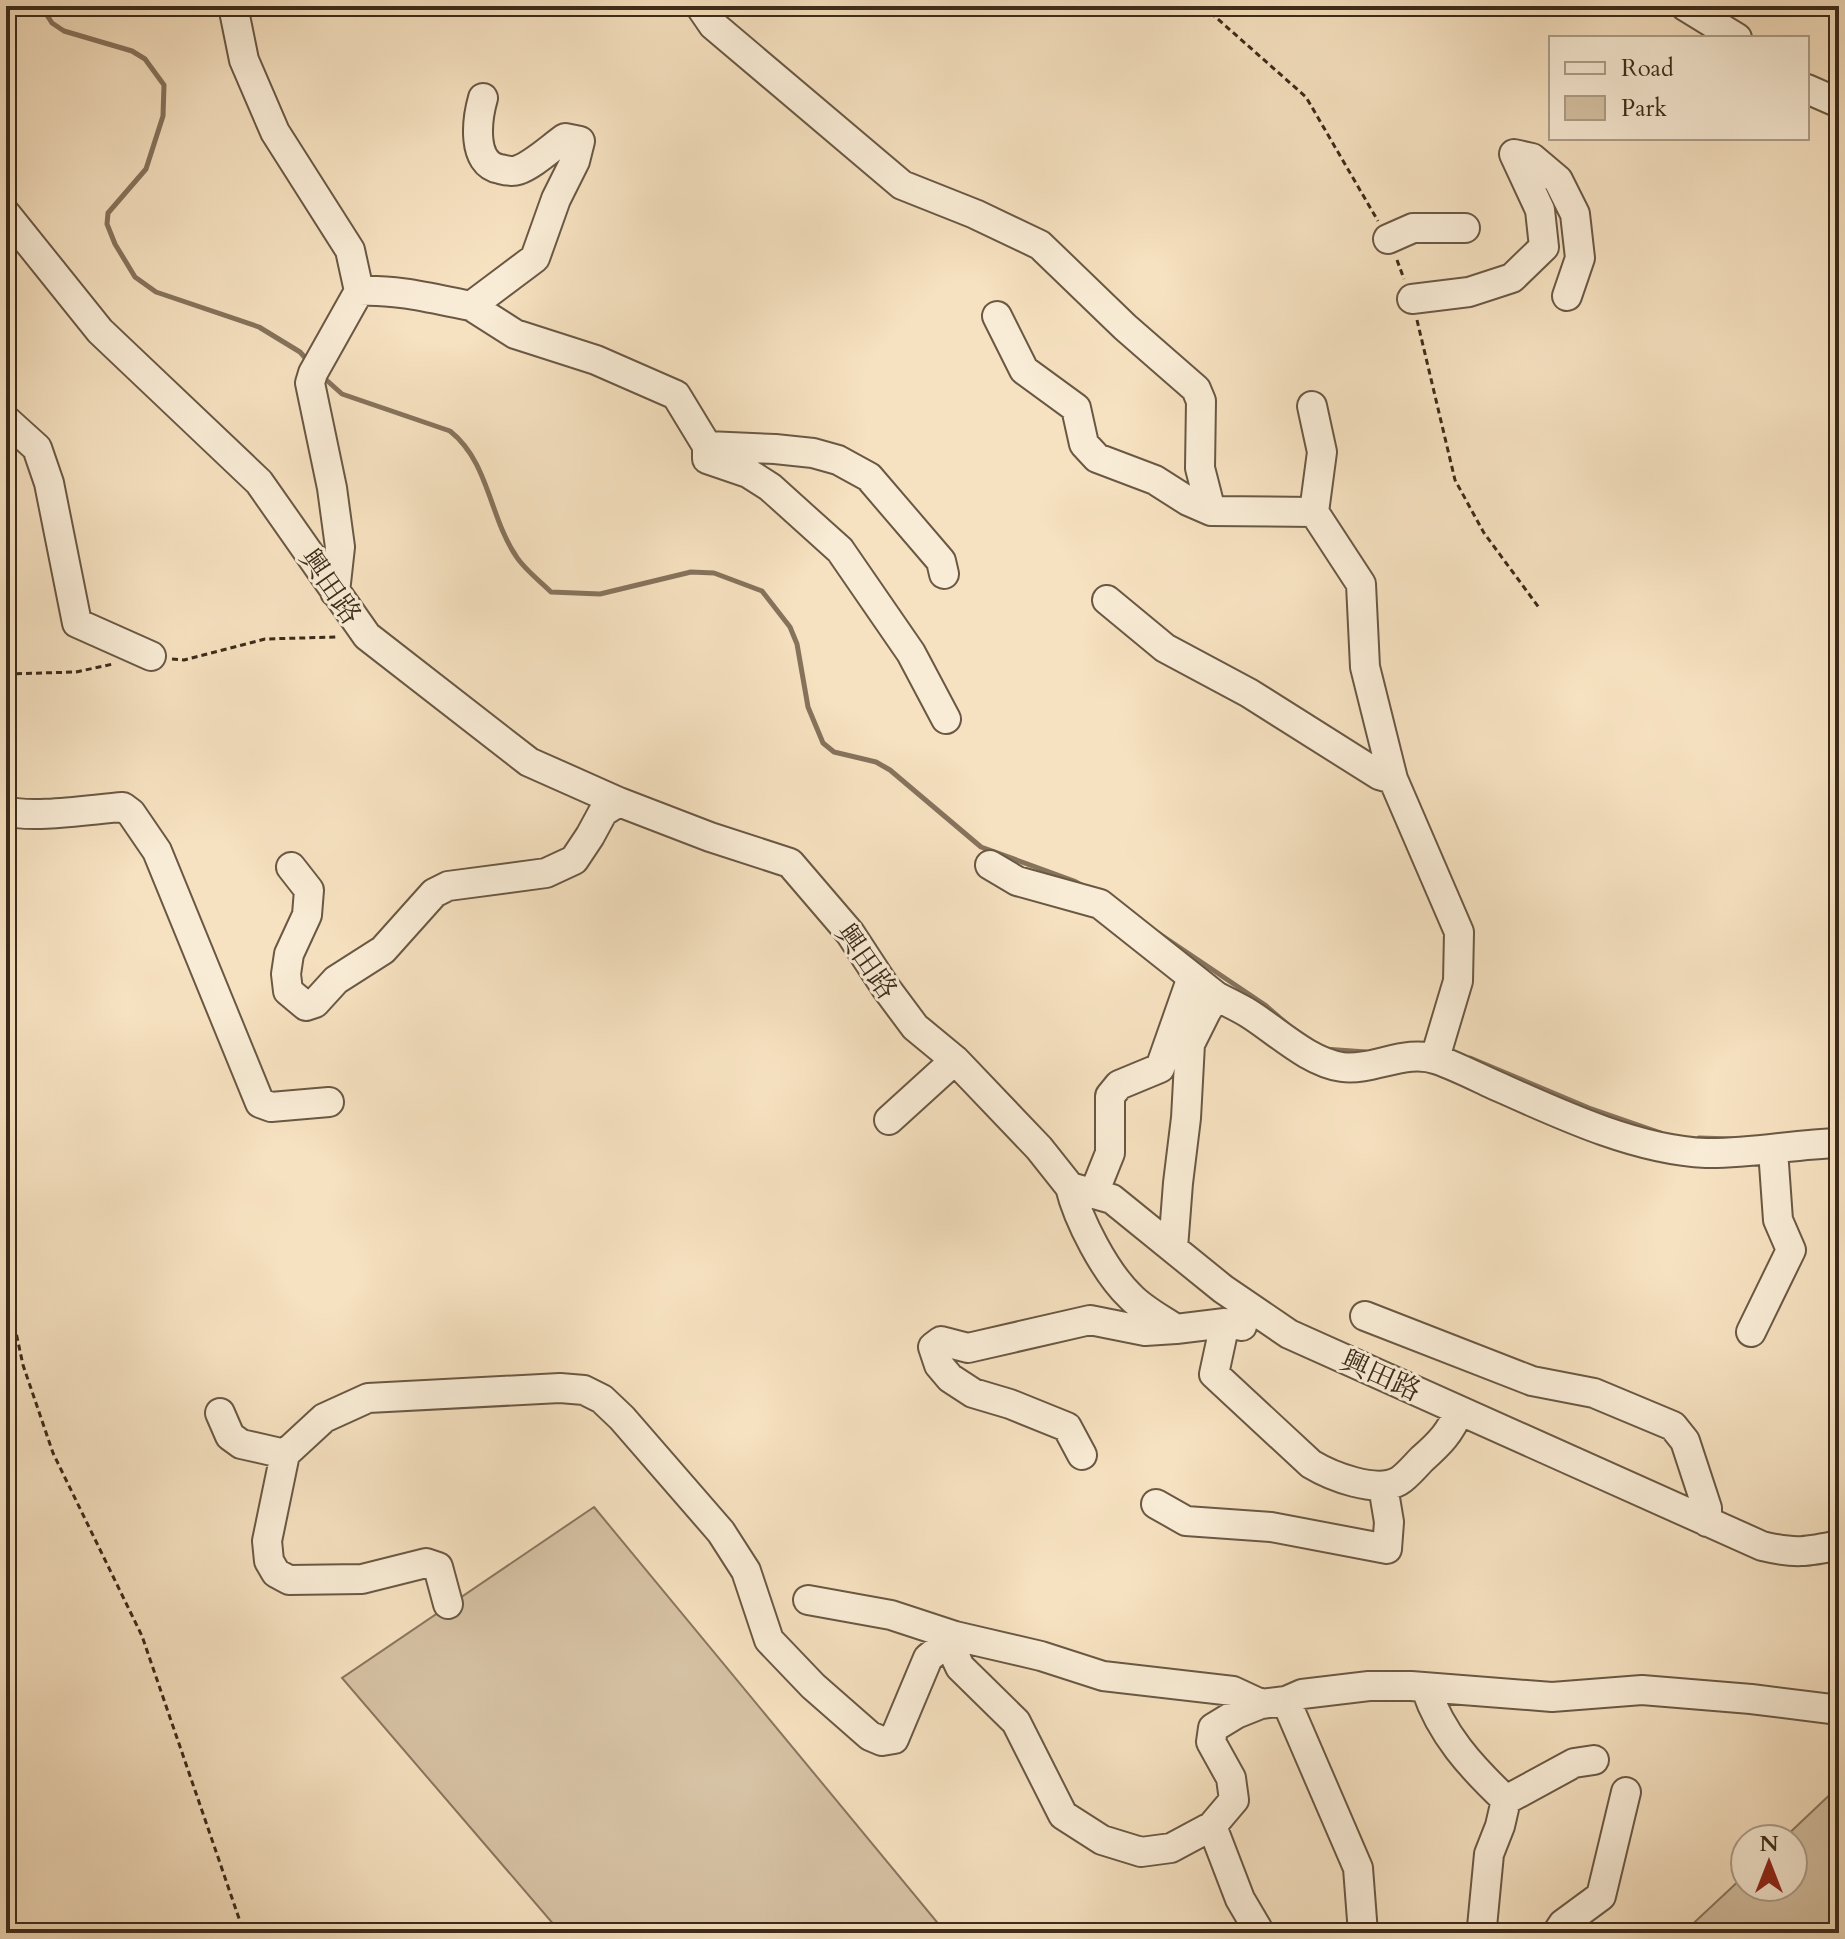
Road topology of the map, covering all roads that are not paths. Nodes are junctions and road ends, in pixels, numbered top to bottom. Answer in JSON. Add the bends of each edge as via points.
{"nodes":[{"id":1,"x":233,"y":6,"type":"edge"},
{"id":2,"x":700,"y":6,"type":"edge"},
{"id":3,"x":1685,"y":6,"type":"edge"},
{"id":4,"x":1734,"y":36,"type":"edge"},
{"id":5,"x":1809,"y":90,"type":"edge"},
{"id":6,"x":483,"y":98,"type":"dead end"},
{"id":7,"x":1839,"y":103,"type":"edge"},
{"id":8,"x":6,"y":214,"type":"edge"},
{"id":9,"x":1465,"y":228,"type":"dead end"},
{"id":10,"x":1388,"y":239,"type":"dead end"},
{"id":11,"x":359,"y":291,"type":"junction"},
{"id":12,"x":1567,"y":296,"type":"dead end"},
{"id":13,"x":1412,"y":299,"type":"dead end"},
{"id":14,"x":471,"y":306,"type":"junction"},
{"id":15,"x":997,"y":316,"type":"dead end"},
{"id":16,"x":1312,"y":406,"type":"dead end"},
{"id":17,"x":6,"y":420,"type":"edge"},
{"id":18,"x":707,"y":446,"type":"junction"},
{"id":19,"x":1211,"y":511,"type":"junction"},
{"id":20,"x":1314,"y":512,"type":"junction"},
{"id":21,"x":944,"y":574,"type":"dead end"},
{"id":22,"x":335,"y":592,"type":"junction"},
{"id":23,"x":1107,"y":600,"type":"dead end"},
{"id":24,"x":151,"y":656,"type":"road end"},
{"id":25,"x":946,"y":719,"type":"dead end"},
{"id":26,"x":1393,"y":779,"type":"junction"},
{"id":27,"x":619,"y":802,"type":"junction"},
{"id":28,"x":6,"y":811,"type":"edge"},
{"id":29,"x":990,"y":865,"type":"dead end"},
{"id":30,"x":291,"y":867,"type":"dead end"},
{"id":31,"x":1192,"y":977,"type":"junction"},
{"id":32,"x":1216,"y":996,"type":"junction"},
{"id":33,"x":1435,"y":1058,"type":"junction"},
{"id":34,"x":955,"y":1060,"type":"junction"},
{"id":35,"x":329,"y":1102,"type":"dead end"},
{"id":36,"x":889,"y":1120,"type":"dead end"},
{"id":37,"x":1839,"y":1143,"type":"edge"},
{"id":38,"x":1773,"y":1150,"type":"junction"},
{"id":39,"x":1082,"y":1190,"type":"junction"},
{"id":40,"x":1173,"y":1248,"type":"junction"},
{"id":41,"x":1365,"y":1316,"type":"dead end"},
{"id":42,"x":1225,"y":1323,"type":"junction"},
{"id":43,"x":1176,"y":1329,"type":"junction"},
{"id":44,"x":1751,"y":1332,"type":"dead end"},
{"id":45,"x":1289,"y":1334,"type":"junction"},
{"id":46,"x":1459,"y":1411,"type":"junction"},
{"id":47,"x":220,"y":1413,"type":"dead end"},
{"id":48,"x":285,"y":1454,"type":"junction"},
{"id":49,"x":1082,"y":1455,"type":"dead end"},
{"id":50,"x":1383,"y":1486,"type":"junction"},
{"id":51,"x":1156,"y":1504,"type":"dead end"},
{"id":52,"x":1707,"y":1522,"type":"junction"},
{"id":53,"x":1839,"y":1545,"type":"edge"},
{"id":54,"x":808,"y":1600,"type":"dead end"},
{"id":55,"x":448,"y":1604,"type":"dead end"},
{"id":56,"x":955,"y":1636,"type":"junction"},
{"id":57,"x":1426,"y":1689,"type":"junction"},
{"id":58,"x":1274,"y":1702,"type":"junction"},
{"id":59,"x":1839,"y":1710,"type":"edge"},
{"id":60,"x":1594,"y":1760,"type":"dead end"},
{"id":61,"x":1626,"y":1792,"type":"dead end"},
{"id":62,"x":1506,"y":1800,"type":"junction"},
{"id":63,"x":1212,"y":1826,"type":"junction"},
{"id":64,"x":1260,"y":1933,"type":"edge"},
{"id":65,"x":1363,"y":1933,"type":"edge"},
{"id":66,"x":1485,"y":1933,"type":"edge"},
{"id":67,"x":1557,"y":1933,"type":"edge"}],
"edges":[{"from":1,"to":11,"type":"street","via":[[244,60],[275,132],[350,250]]},
{"from":2,"to":19,"type":"street","via":[[713,25],[902,185],[1040,245],[1196,389],[1201,401],[1200,468]]},
{"from":3,"to":4,"type":"street"},
{"from":5,"to":7,"type":"street"},
{"from":6,"to":14,"type":"street","via":[[480,152],[493,168],[513,172],[565,138],[580,141],[535,258]]},
{"from":8,"to":22,"type":"street","name":"興田路","via":[[100,331],[259,482]]},
{"from":9,"to":10,"type":"street","via":[[1413,228]]},
{"from":11,"to":14,"type":"street"},
{"from":11,"to":22,"type":"street","via":[[310,383],[340,547]]},
{"from":12,"to":13,"type":"street","via":[[1580,258],[1575,214],[1558,180],[1532,158],[1514,154],[1540,210],[1544,247],[1512,278],[1469,292]]},
{"from":14,"to":18,"type":"street","via":[[515,334],[596,360],[676,395]]},
{"from":15,"to":19,"type":"street","via":[[1024,370],[1076,408],[1084,444],[1097,458],[1155,480]]},
{"from":16,"to":20,"type":"street","via":[[1322,452]]},
{"from":17,"to":24,"type":"street","via":[[37,448],[77,623]]},
{"from":18,"to":21,"type":"street","via":[[813,453],[838,460],[869,477],[941,561]]},
{"from":18,"to":25,"type":"street","via":[[707,459],[770,487],[840,550],[911,653]]},
{"from":19,"to":20,"type":"street"},
{"from":20,"to":26,"type":"street","via":[[1361,584],[1365,667]]},
{"from":22,"to":27,"type":"street","name":"興田路","via":[[367,636],[529,762]]},
{"from":23,"to":26,"type":"street","via":[[1165,648]]},
{"from":26,"to":33,"type":"street","via":[[1459,932],[1458,981]]},
{"from":27,"to":30,"type":"street","via":[[603,812],[574,860],[546,873],[448,886],[434,893],[383,950],[306,1006],[288,991],[286,974],[307,915],[309,890]]},
{"from":27,"to":34,"type":"street","name":"興田路","via":[[790,863],[850,933],[915,1027]]},
{"from":28,"to":35,"type":"street","via":[[123,807],[131,813],[157,851],[260,1103],[271,1107]]},
{"from":29,"to":31,"type":"street","via":[[1017,881],[1100,904]]},
{"from":31,"to":32,"type":"street"},
{"from":31,"to":39,"type":"street","via":[[1160,1068],[1119,1085],[1110,1096],[1110,1153]]},
{"from":32,"to":33,"type":"street","via":[[1320,1061],[1345,1067],[1408,1056]]},
{"from":32,"to":40,"type":"street","via":[[1190,1044]]},
{"from":33,"to":38,"type":"street","via":[[1575,1121],[1657,1146],[1705,1153]]},
{"from":34,"to":36,"type":"street"},
{"from":34,"to":39,"type":"street","name":"興田路"},
{"from":37,"to":38,"type":"street"},
{"from":38,"to":44,"type":"street","via":[[1778,1220],[1791,1250]]},
{"from":39,"to":40,"type":"street","name":"興田路","via":[[1112,1199]]},
{"from":39,"to":43,"type":"street","via":[[1074,1206],[1105,1265],[1130,1297]]},
{"from":40,"to":45,"type":"street","name":"興田路"},
{"from":41,"to":52,"type":"street","via":[[1532,1381],[1594,1393],[1673,1426],[1685,1441]]},
{"from":42,"to":43,"type":"street"},
{"from":42,"to":45,"type":"street"},
{"from":42,"to":50,"type":"street","via":[[1214,1374],[1311,1464]]},
{"from":43,"to":49,"type":"street","via":[[1145,1331],[1090,1320],[968,1348],[941,1341],[933,1347],[950,1378],[973,1393],[1067,1427]]},
{"from":45,"to":46,"type":"street","name":"興田路"},
{"from":46,"to":50,"type":"street","via":[[1438,1444],[1399,1481]]},
{"from":46,"to":52,"type":"street","name":"興田路"},
{"from":47,"to":48,"type":"street","via":[[230,1436],[241,1444]]},
{"from":48,"to":55,"type":"street","via":[[267,1541],[276,1573],[289,1580],[362,1579],[426,1563],[438,1567]]},
{"from":48,"to":56,"type":"street","via":[[324,1418],[368,1398],[584,1390],[622,1418],[721,1532],[746,1571],[769,1640],[870,1736],[894,1739],[928,1658]]},
{"from":50,"to":51,"type":"street","via":[[1387,1549],[1271,1527],[1186,1521]]},
{"from":52,"to":53,"type":"street","name":"興田路","via":[[1787,1552]]},
{"from":54,"to":56,"type":"street","via":[[891,1615]]},
{"from":56,"to":58,"type":"street","via":[[1103,1676],[1233,1691]]},
{"from":56,"to":63,"type":"street","via":[[960,1667],[1016,1722],[1063,1815],[1102,1840],[1141,1852],[1171,1848]]},
{"from":57,"to":58,"type":"street","via":[[1369,1686]]},
{"from":57,"to":59,"type":"street","via":[[1552,1697],[1642,1690]]},
{"from":57,"to":62,"type":"street","via":[[1448,1735]]},
{"from":58,"to":63,"type":"street","via":[[1213,1728],[1211,1742],[1231,1778],[1234,1800]]},
{"from":58,"to":65,"type":"street","via":[[1358,1868]]},
{"from":60,"to":62,"type":"street","via":[[1574,1763]]},
{"from":61,"to":67,"type":"street","via":[[1601,1896]]},
{"from":62,"to":66,"type":"street","via":[[1489,1854]]},
{"from":63,"to":64,"type":"street","via":[[1240,1899]]}]}
